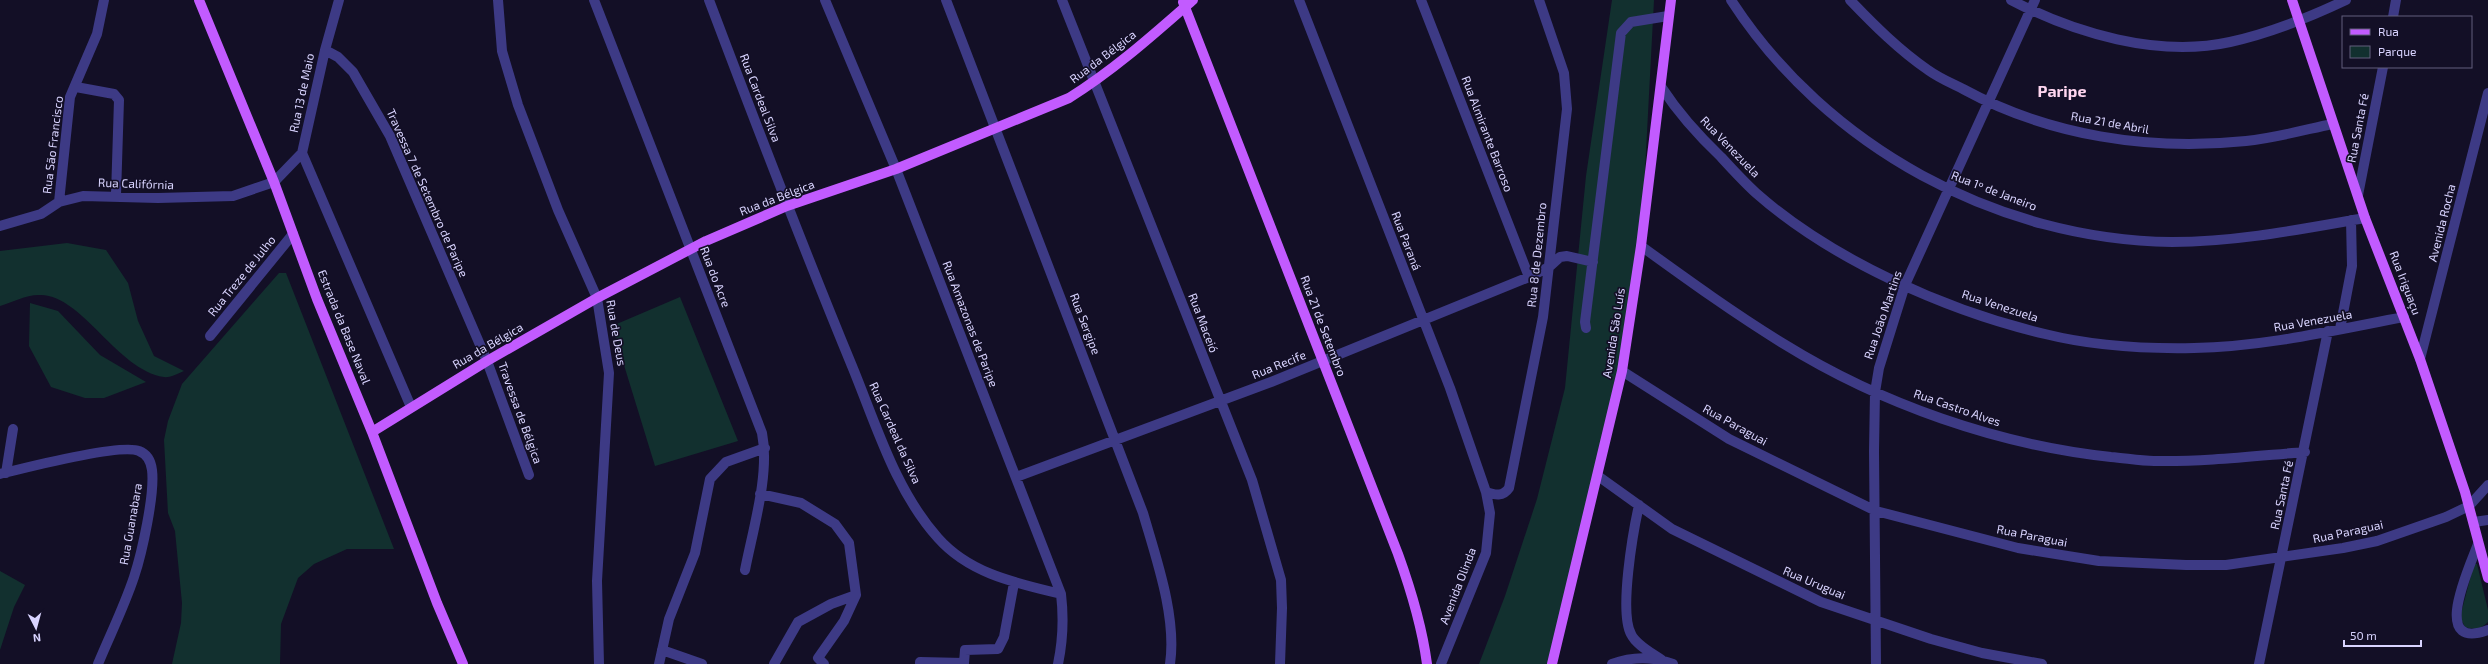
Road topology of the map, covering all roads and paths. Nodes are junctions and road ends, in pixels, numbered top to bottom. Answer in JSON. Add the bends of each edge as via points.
{"nodes":[{"id":1,"x":104,"y":0,"type":"edge"},
{"id":2,"x":199,"y":0,"type":"edge"},
{"id":3,"x":339,"y":0,"type":"edge"},
{"id":4,"x":498,"y":0,"type":"edge"},
{"id":5,"x":594,"y":0,"type":"edge"},
{"id":6,"x":709,"y":0,"type":"edge"},
{"id":7,"x":825,"y":0,"type":"edge"},
{"id":8,"x":946,"y":0,"type":"edge"},
{"id":9,"x":1062,"y":0,"type":"edge"},
{"id":10,"x":1299,"y":0,"type":"edge"},
{"id":11,"x":1422,"y":0,"type":"edge"},
{"id":12,"x":1539,"y":0,"type":"edge"},
{"id":13,"x":1671,"y":0,"type":"edge"},
{"id":14,"x":1731,"y":0,"type":"edge"},
{"id":15,"x":1850,"y":0,"type":"edge"},
{"id":16,"x":2011,"y":0,"type":"edge"},
{"id":17,"x":2036,"y":0,"type":"edge"},
{"id":18,"x":2292,"y":0,"type":"edge"},
{"id":19,"x":2346,"y":0,"type":"edge"},
{"id":20,"x":2396,"y":0,"type":"edge"},
{"id":21,"x":1187,"y":2,"type":"edge"},
{"id":22,"x":2030,"y":10,"type":"junction"},
{"id":23,"x":1668,"y":16,"type":"junction"},
{"id":24,"x":2393,"y":16,"type":"edge"},
{"id":25,"x":2299,"y":22,"type":"junction"},
{"id":26,"x":324,"y":50,"type":"junction"},
{"id":27,"x":2383,"y":68,"type":"edge"},
{"id":28,"x":1094,"y":83,"type":"junction"},
{"id":29,"x":76,"y":87,"type":"junction"},
{"id":30,"x":1662,"y":88,"type":"junction"},
{"id":31,"x":2488,"y":94,"type":"edge"},
{"id":32,"x":1989,"y":104,"type":"junction"},
{"id":33,"x":2332,"y":124,"type":"junction"},
{"id":34,"x":997,"y":130,"type":"junction"},
{"id":35,"x":302,"y":153,"type":"junction"},
{"id":36,"x":896,"y":169,"type":"junction"},
{"id":37,"x":274,"y":182,"type":"junction"},
{"id":38,"x":1950,"y":188,"type":"junction"},
{"id":39,"x":116,"y":195,"type":"junction"},
{"id":40,"x":2358,"y":195,"type":"junction"},
{"id":41,"x":59,"y":202,"type":"junction"},
{"id":42,"x":787,"y":206,"type":"junction"},
{"id":43,"x":2365,"y":218,"type":"junction"},
{"id":44,"x":2351,"y":220,"type":"junction"},
{"id":45,"x":0,"y":226,"type":"edge"},
{"id":46,"x":293,"y":234,"type":"junction"},
{"id":47,"x":1641,"y":246,"type":"junction"},
{"id":48,"x":690,"y":249,"type":"junction"},
{"id":49,"x":1593,"y":262,"type":"junction"},
{"id":50,"x":1549,"y":268,"type":"junction"},
{"id":51,"x":1529,"y":277,"type":"junction"},
{"id":52,"x":1905,"y":285,"type":"junction"},
{"id":53,"x":597,"y":298,"type":"junction"},
{"id":54,"x":2404,"y":317,"type":"junction"},
{"id":55,"x":1423,"y":321,"type":"junction"},
{"id":56,"x":1586,"y":328,"type":"dead end"},
{"id":57,"x":2340,"y":329,"type":"junction"},
{"id":58,"x":2328,"y":332,"type":"junction"},
{"id":59,"x":210,"y":336,"type":"dead end"},
{"id":60,"x":2420,"y":359,"type":"junction"},
{"id":61,"x":487,"y":361,"type":"junction"},
{"id":62,"x":1323,"y":361,"type":"junction"},
{"id":63,"x":1622,"y":371,"type":"junction"},
{"id":64,"x":1875,"y":392,"type":"junction"},
{"id":65,"x":1220,"y":401,"type":"junction"},
{"id":66,"x":411,"y":407,"type":"junction"},
{"id":67,"x":13,"y":429,"type":"dead end"},
{"id":68,"x":372,"y":432,"type":"junction"},
{"id":69,"x":1115,"y":439,"type":"junction"},
{"id":70,"x":765,"y":448,"type":"junction"},
{"id":71,"x":2305,"y":452,"type":"junction"},
{"id":72,"x":3,"y":474,"type":"edge"},
{"id":73,"x":529,"y":475,"type":"dead end"},
{"id":74,"x":1598,"y":476,"type":"junction"},
{"id":75,"x":1016,"y":477,"type":"junction"},
{"id":76,"x":2488,"y":485,"type":"edge"},
{"id":77,"x":1486,"y":492,"type":"junction"},
{"id":78,"x":760,"y":494,"type":"junction"},
{"id":79,"x":1638,"y":505,"type":"junction"},
{"id":80,"x":2469,"y":506,"type":"junction"},
{"id":81,"x":1876,"y":511,"type":"junction"},
{"id":82,"x":2488,"y":520,"type":"edge"},
{"id":83,"x":2474,"y":522,"type":"junction"},
{"id":84,"x":2478,"y":544,"type":"junction"},
{"id":85,"x":2282,"y":557,"type":"junction"},
{"id":86,"x":745,"y":570,"type":"dead end"},
{"id":87,"x":2488,"y":578,"type":"edge"},
{"id":88,"x":1014,"y":583,"type":"junction"},
{"id":89,"x":1061,"y":594,"type":"junction"},
{"id":90,"x":856,"y":595,"type":"junction"},
{"id":91,"x":1876,"y":621,"type":"junction"},
{"id":92,"x":2488,"y":630,"type":"edge"},
{"id":93,"x":662,"y":650,"type":"junction"},
{"id":94,"x":1662,"y":660,"type":"junction"},
{"id":95,"x":98,"y":664,"type":"edge"},
{"id":96,"x":463,"y":664,"type":"edge"},
{"id":97,"x":599,"y":664,"type":"edge"},
{"id":98,"x":659,"y":664,"type":"edge"},
{"id":99,"x":702,"y":664,"type":"edge"},
{"id":100,"x":774,"y":664,"type":"edge"},
{"id":101,"x":824,"y":664,"type":"edge"},
{"id":102,"x":920,"y":664,"type":"edge"},
{"id":103,"x":1058,"y":664,"type":"edge"},
{"id":104,"x":1170,"y":664,"type":"edge"},
{"id":105,"x":1280,"y":664,"type":"edge"},
{"id":106,"x":1427,"y":664,"type":"edge"},
{"id":107,"x":1441,"y":664,"type":"edge"},
{"id":108,"x":1552,"y":664,"type":"edge"},
{"id":109,"x":1612,"y":664,"type":"edge"},
{"id":110,"x":1673,"y":664,"type":"edge"},
{"id":111,"x":1876,"y":664,"type":"edge"},
{"id":112,"x":2042,"y":664,"type":"edge"},
{"id":113,"x":2259,"y":664,"type":"edge"}],
"edges":[{"from":1,"to":29,"type":"street","name":"Rua São Francisco","via":[[97,34]]},
{"from":2,"to":37,"type":"main road","name":"Estrada da Base Naval"},
{"from":3,"to":26,"type":"street","name":"Rua 13 de Maio"},
{"from":4,"to":53,"type":"street","name":"Rua de Deus","via":[[502,51],[518,105],[558,210]]},
{"from":5,"to":48,"type":"street","name":"Rua do Acre"},
{"from":6,"to":42,"type":"street","name":"Rua Cardeal Silva"},
{"from":7,"to":36,"type":"street","name":"Rua Amazonas de Paripe"},
{"from":8,"to":34,"type":"street","name":"Rua Sergipe"},
{"from":9,"to":28,"type":"street","name":"Rua Maceió"},
{"from":10,"to":55,"type":"street","name":"Rua Paraná"},
{"from":11,"to":51,"type":"street","name":"Rua Almirante Barroso"},
{"from":12,"to":50,"type":"street","name":"Rua 8 de Dezembro","via":[[1564,73],[1567,94]]},
{"from":13,"to":23,"type":"main road","name":"Avenida São Luís"},
{"from":14,"to":38,"type":"street","name":"Rua 1º de Janeiro","via":[[1782,67],[1832,114],[1860,137],[1909,170]]},
{"from":15,"to":32,"type":"street","name":"Rua 21 de Abril","via":[[1878,30],[1929,71]]},
{"from":16,"to":22,"type":"street"},
{"from":17,"to":22,"type":"street","name":"Rua João Martins"},
{"from":18,"to":25,"type":"main road","name":"Rua Iriguaçu"},
{"from":19,"to":25,"type":"street"},
{"from":20,"to":24,"type":"street"},
{"from":21,"to":28,"type":"main road","name":"Rua da Bélgica"},
{"from":21,"to":62,"type":"main road","name":"Rua 21 de Setembro"},
{"from":22,"to":25,"type":"street","via":[[2102,38],[2191,46],[2228,42]]},
{"from":22,"to":32,"type":"street","name":"Rua João Martins"},
{"from":23,"to":30,"type":"main road","name":"Avenida São Luís"},
{"from":23,"to":49,"type":"street","via":[[1631,22],[1621,33]]},
{"from":25,"to":33,"type":"main road","name":"Rua Iriguaçu"},
{"from":26,"to":35,"type":"street","name":"Rua 13 de Maio"},
{"from":26,"to":61,"type":"street","name":"Travessa 7 de Setembro de Paripe","via":[[338,57],[353,72],[386,129]]},
{"from":27,"to":40,"type":"street","name":"Rua Santa Fé"},
{"from":28,"to":34,"type":"main road","name":"Rua da Bélgica","via":[[1069,98]]},
{"from":28,"to":65,"type":"street","name":"Rua Maceió"},
{"from":29,"to":39,"type":"street","via":[[114,94],[119,100]]},
{"from":29,"to":41,"type":"street","name":"Rua São Francisco","via":[[70,97],[68,108]]},
{"from":30,"to":47,"type":"main road","name":"Avenida São Luís"},
{"from":30,"to":52,"type":"street","name":"Rua Venezuela","via":[[1674,107],[1704,141],[1756,193],[1813,236],[1861,265]]},
{"from":31,"to":60,"type":"street","name":"Avenida Rocha"},
{"from":32,"to":33,"type":"street","name":"Rua 21 de Abril","via":[[2032,120],[2088,135],[2165,145],[2247,141]]},
{"from":32,"to":38,"type":"street","name":"Rua João Martins"},
{"from":33,"to":40,"type":"main road","name":"Rua Iriguaçu"},
{"from":34,"to":36,"type":"main road","name":"Rua da Bélgica"},
{"from":34,"to":69,"type":"street","name":"Rua Sergipe"},
{"from":35,"to":37,"type":"street"},
{"from":35,"to":66,"type":"street"},
{"from":36,"to":42,"type":"main road","name":"Rua da Bélgica"},
{"from":36,"to":75,"type":"street","name":"Rua Amazonas de Paripe"},
{"from":37,"to":39,"type":"street","name":"Rua Califórnia","via":[[233,196],[158,198]]},
{"from":37,"to":46,"type":"main road","name":"Estrada da Base Naval"},
{"from":38,"to":44,"type":"street","name":"Rua 1º de Janeiro","via":[[2012,214],[2059,228],[2112,238],[2172,242],[2222,239]]},
{"from":38,"to":52,"type":"street","name":"Rua João Martins"},
{"from":39,"to":41,"type":"street","name":"Rua Califórnia","via":[[83,196]]},
{"from":40,"to":43,"type":"main road","name":"Rua Iriguaçu"},
{"from":41,"to":45,"type":"street","name":"Rua Califórnia","via":[[41,214]]},
{"from":42,"to":48,"type":"main road","name":"Rua da Bélgica"},
{"from":42,"to":88,"type":"street","name":"Rua Cardeal da Silva","via":[[899,479],[938,538],[961,558],[986,573]]},
{"from":43,"to":44,"type":"street","name":"Rua 1º de Janeiro"},
{"from":43,"to":54,"type":"main road","name":"Rua Iriguaçu"},
{"from":44,"to":57,"type":"street","via":[[2352,266]]},
{"from":46,"to":59,"type":"street","name":"Rua Treze de Julho"},
{"from":46,"to":68,"type":"main road","name":"Estrada da Base Naval"},
{"from":47,"to":63,"type":"main road","name":"Avenida São Luís"},
{"from":47,"to":64,"type":"street","name":"Rua Castro Alves","via":[[1785,345]]},
{"from":48,"to":53,"type":"main road","name":"Rua da Bélgica"},
{"from":48,"to":70,"type":"street","name":"Rua do Acre","via":[[762,433]]},
{"from":49,"to":50,"type":"street","name":"Rua Recife","via":[[1567,256],[1560,257]]},
{"from":49,"to":56,"type":"street"},
{"from":50,"to":51,"type":"street","name":"Rua Recife"},
{"from":50,"to":77,"type":"street","name":"Rua 8 de Dezembro","via":[[1544,317],[1509,488],[1506,493],[1500,495]]},
{"from":51,"to":55,"type":"street","name":"Rua Recife"},
{"from":52,"to":58,"type":"street","name":"Rua Venezuela","via":[[1979,315],[2045,334],[2100,344],[2194,348],[2255,344]]},
{"from":52,"to":64,"type":"street","name":"Rua João Martins","via":[[1879,368]]},
{"from":53,"to":61,"type":"main road","name":"Rua da Bélgica"},
{"from":53,"to":97,"type":"street","name":"Rua de Deus","via":[[609,373],[597,581]]},
{"from":54,"to":57,"type":"street","name":"Rua Venezuela"},
{"from":54,"to":60,"type":"main road","name":"Rua Iriguaçu"},
{"from":55,"to":62,"type":"street","name":"Rua Recife"},
{"from":55,"to":77,"type":"street","name":"Rua Paraná","via":[[1450,388]]},
{"from":57,"to":58,"type":"street","name":"Rua Venezuela"},
{"from":58,"to":71,"type":"street","name":"Rua Santa Fé"},
{"from":60,"to":80,"type":"main road","name":"Rua Iriguaçu"},
{"from":61,"to":66,"type":"main road","name":"Rua da Bélgica"},
{"from":61,"to":73,"type":"street","name":"Travessa de Bélgica"},
{"from":62,"to":65,"type":"street","name":"Rua Recife"},
{"from":62,"to":106,"type":"main road","name":"Rua 21 de Setembro","via":[[1401,561],[1424,638]]},
{"from":63,"to":74,"type":"main road","name":"Avenida São Luís"},
{"from":63,"to":81,"type":"street","name":"Rua Paraguai","via":[[1729,439]]},
{"from":64,"to":71,"type":"street","name":"Rua Castro Alves","via":[[1964,426],[2030,445],[2087,454],[2153,461],[2224,459]]},
{"from":64,"to":81,"type":"street","name":"Rua João Martins"},
{"from":65,"to":69,"type":"street","name":"Rua Recife"},
{"from":65,"to":105,"type":"street","name":"Rua Maceió","via":[[1252,480],[1276,557],[1281,580]]},
{"from":66,"to":68,"type":"main road","name":"Rua da Bélgica"},
{"from":67,"to":72,"type":"street"},
{"from":68,"to":96,"type":"main road","name":"Estrada da Base Naval"},
{"from":69,"to":75,"type":"street","name":"Rua Recife"},
{"from":69,"to":104,"type":"street","name":"Rua Sergipe","via":[[1136,492],[1155,557],[1170,626]]},
{"from":70,"to":78,"type":"street","name":"Rua do Acre"},
{"from":70,"to":93,"type":"street","via":[[726,462],[710,479],[695,553],[669,619]]},
{"from":71,"to":85,"type":"street","name":"Rua Santa Fé"},
{"from":72,"to":95,"type":"street","name":"Rua Guanabara","via":[[118,449],[139,450],[146,455],[152,471],[140,556],[134,579]]},
{"from":74,"to":79,"type":"street","name":"Rua Uruguai"},
{"from":74,"to":108,"type":"main road","name":"Avenida São Luís"},
{"from":75,"to":89,"type":"street","name":"Rua Amazonas de Paripe"},
{"from":76,"to":80,"type":"street"},
{"from":77,"to":107,"type":"street","name":"Avenida Olinda","via":[[1490,513],[1486,553]]},
{"from":78,"to":86,"type":"street","name":"Rua do Acre"},
{"from":78,"to":90,"type":"street","via":[[801,504],[835,524],[849,543]]},
{"from":79,"to":91,"type":"street","name":"Rua Uruguai","via":[[1672,529],[1747,568],[1821,602]]},
{"from":79,"to":94,"type":"street","via":[[1630,565],[1627,625],[1631,636]]},
{"from":80,"to":83,"type":"main road","name":"Rua Iriguaçu"},
{"from":80,"to":85,"type":"street","name":"Rua Paraguai","via":[[2423,526],[2377,541]]},
{"from":81,"to":85,"type":"street","name":"Rua Paraguai","via":[[2018,548],[2099,561],[2218,565]]},
{"from":81,"to":91,"type":"street","name":"Rua João Martins"},
{"from":82,"to":83,"type":"street"},
{"from":83,"to":84,"type":"main road","name":"Rua Iriguaçu"},
{"from":84,"to":87,"type":"main road","name":"Rua Iriguaçu"},
{"from":84,"to":92,"type":"street","via":[[2455,609],[2455,620],[2461,630],[2472,635]]},
{"from":85,"to":113,"type":"street","name":"Rua Santa Fé"},
{"from":88,"to":89,"type":"street","name":"Rua Cardeal da Silva"},
{"from":88,"to":102,"type":"street","via":[[1004,637],[998,649],[965,650],[964,663]]},
{"from":89,"to":103,"type":"street","name":"Rua Amazonas de Paripe","via":[[1064,624]]},
{"from":90,"to":100,"type":"street","via":[[831,604],[798,622]]},
{"from":90,"to":101,"type":"street","via":[[848,616],[818,658]]},
{"from":91,"to":111,"type":"street","name":"Rua João Martins"},
{"from":91,"to":112,"type":"street","name":"Rua Uruguai","via":[[1982,653]]},
{"from":93,"to":98,"type":"street"},
{"from":93,"to":99,"type":"street"},
{"from":94,"to":109,"type":"street","via":[[1637,658]]},
{"from":94,"to":110,"type":"street"}]}
